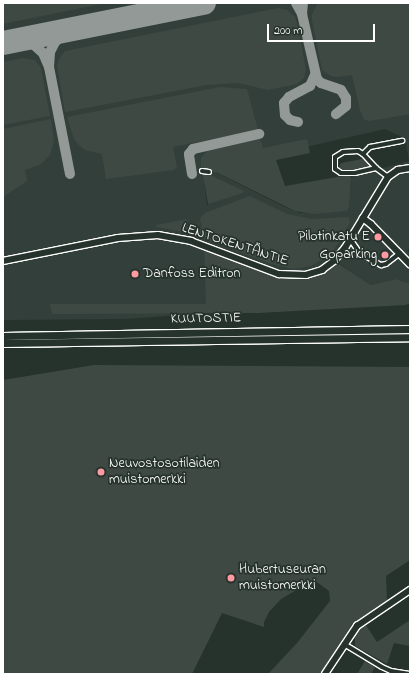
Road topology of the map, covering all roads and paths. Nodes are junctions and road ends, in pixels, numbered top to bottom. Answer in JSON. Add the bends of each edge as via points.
{"nodes":[{"id":1,"x":402,"y":141,"type":"dead end"},
{"id":2,"x":363,"y":154,"type":"junction"},
{"id":3,"x":376,"y":168,"type":"junction"},
{"id":4,"x":410,"y":168,"type":"edge"},
{"id":5,"x":202,"y":170,"type":"dead end"},
{"id":6,"x":208,"y":172,"type":"dead end"},
{"id":7,"x":388,"y":177,"type":"junction"},
{"id":8,"x":363,"y":218,"type":"junction"},
{"id":9,"x":350,"y":239,"type":"junction"},
{"id":10,"x":400,"y":253,"type":"junction"},
{"id":11,"x":3,"y":261,"type":"edge"},
{"id":12,"x":410,"y":264,"type":"edge"},
{"id":13,"x":410,"y":329,"type":"edge"},
{"id":14,"x":3,"y":336,"type":"edge"},
{"id":15,"x":410,"y":337,"type":"edge"},
{"id":16,"x":3,"y":344,"type":"edge"},
{"id":17,"x":410,"y":590,"type":"edge"},
{"id":18,"x":344,"y":644,"type":"junction"},
{"id":19,"x":325,"y":674,"type":"edge"},
{"id":20,"x":410,"y":674,"type":"edge"}],
"edges":[{"from":1,"to":2,"type":"street","via":[[370,147]]},
{"from":2,"to":3,"type":"street"},
{"from":2,"to":3,"type":"street","via":[[352,151],[336,155],[335,169],[341,173]]},
{"from":3,"to":7,"type":"street"},
{"from":4,"to":7,"type":"street","via":[[398,170]]},
{"from":5,"to":6,"type":"street"},
{"from":7,"to":8,"type":"street","name":"LENTOKENTÄNTIE"},
{"from":8,"to":9,"type":"street","name":"LENTOKENTÄNTIE"},
{"from":8,"to":10,"type":"street"},
{"from":9,"to":10,"type":"street","via":[[359,252],[381,265]]},
{"from":9,"to":11,"type":"street","name":"LENTOKENTÄNTIE","via":[[341,254],[328,266],[297,276],[279,274],[192,241],[158,235],[118,238]]},
{"from":10,"to":12,"type":"street"},
{"from":13,"to":14,"type":"highway","name":"KUUTOSTIE"},
{"from":15,"to":16,"type":"highway","name":"KUUTOSTIE"},
{"from":17,"to":18,"type":"street","via":[[366,619]]},
{"from":18,"to":19,"type":"street"},
{"from":18,"to":20,"type":"street","via":[[382,667]]}]}
